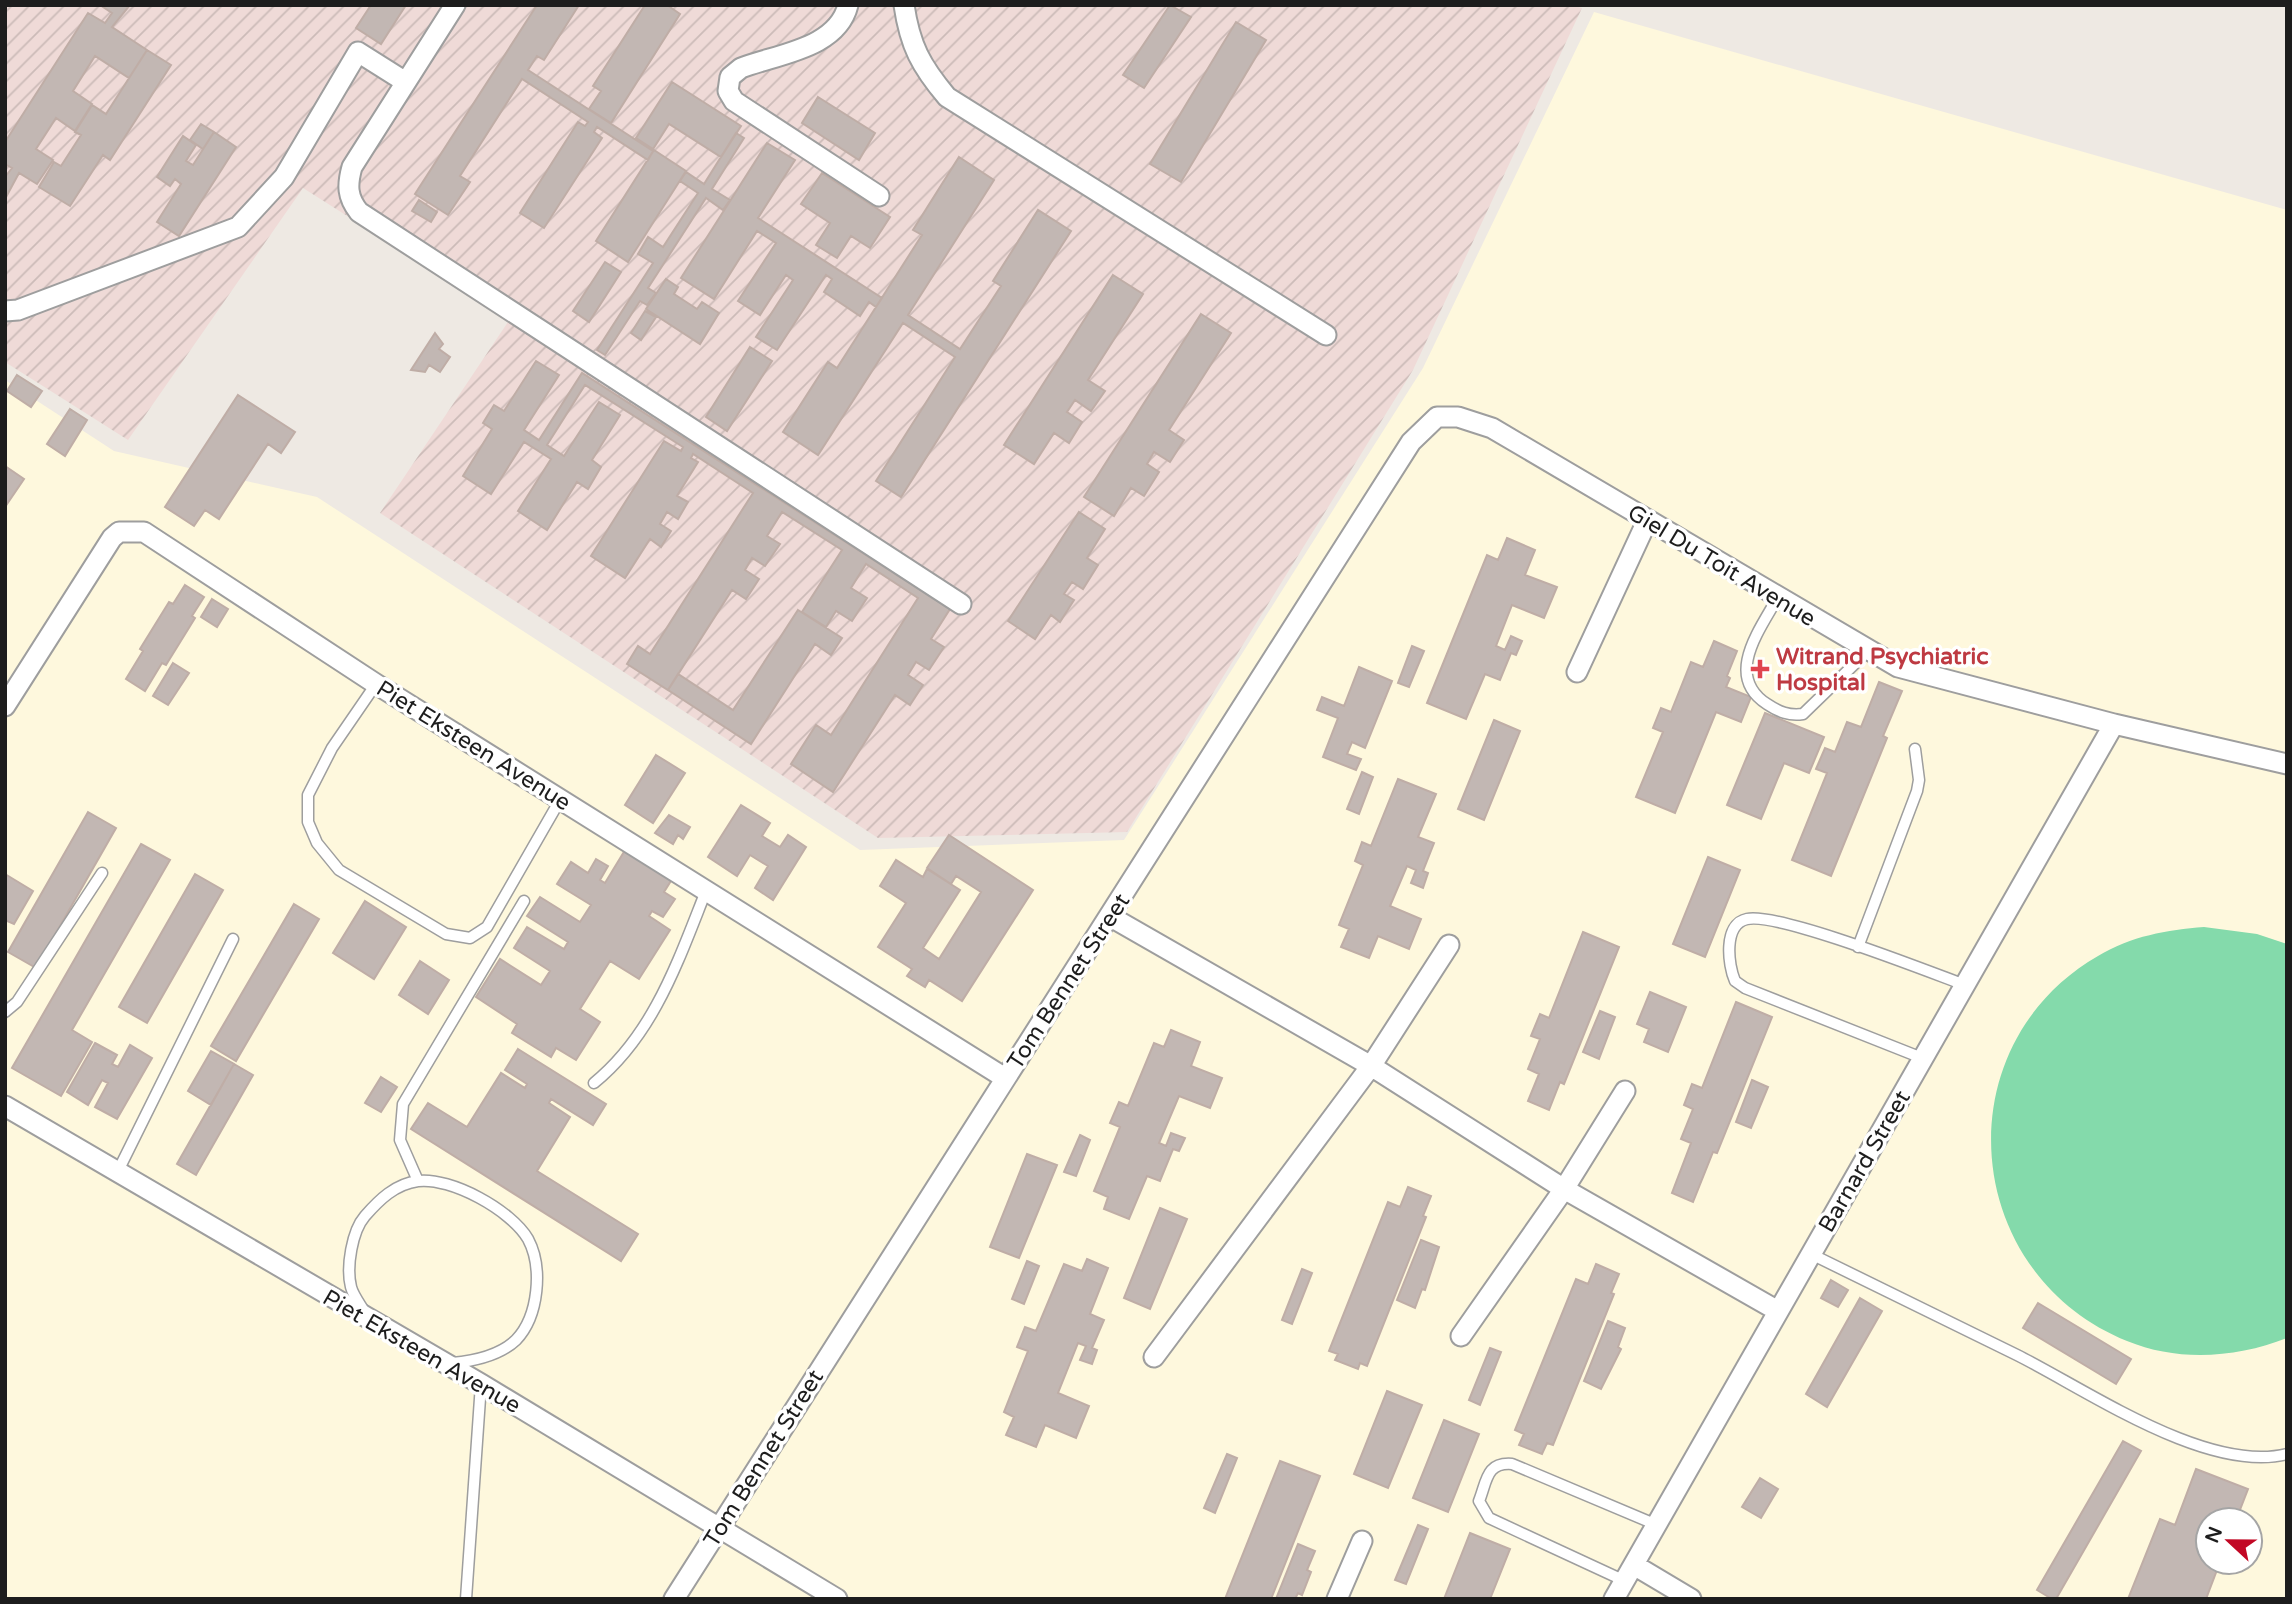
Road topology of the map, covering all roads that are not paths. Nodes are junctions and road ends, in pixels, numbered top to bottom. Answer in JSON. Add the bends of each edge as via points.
{"nodes":[{"id":1,"x":455,"y":5,"type":"edge"},
{"id":2,"x":848,"y":5,"type":"edge"},
{"id":3,"x":904,"y":5,"type":"edge"},
{"id":4,"x":404,"y":82,"type":"junction"},
{"id":5,"x":879,"y":196,"type":"dead end"},
{"id":6,"x":5,"y":311,"type":"edge"},
{"id":7,"x":1326,"y":334,"type":"dead end"},
{"id":8,"x":1493,"y":428,"type":"joint"},
{"id":9,"x":1647,"y":520,"type":"junction"},
{"id":10,"x":1778,"y":597,"type":"junction"},
{"id":11,"x":961,"y":604,"type":"dead end"},
{"id":12,"x":1868,"y":651,"type":"junction"},
{"id":13,"x":1577,"y":673,"type":"dead end"},
{"id":14,"x":376,"y":684,"type":"junction"},
{"id":15,"x":5,"y":706,"type":"edge"},
{"id":16,"x":2114,"y":724,"type":"junction"},
{"id":17,"x":1915,"y":749,"type":"dead end"},
{"id":18,"x":2287,"y":764,"type":"edge"},
{"id":19,"x":560,"y":800,"type":"junction"},
{"id":20,"x":102,"y":873,"type":"dead end"},
{"id":21,"x":706,"y":891,"type":"junction"},
{"id":22,"x":524,"y":901,"type":"dead end"},
{"id":23,"x":1111,"y":917,"type":"junction"},
{"id":24,"x":233,"y":939,"type":"dead end"},
{"id":25,"x":1449,"y":945,"type":"dead end"},
{"id":26,"x":1858,"y":947,"type":"junction"},
{"id":27,"x":1965,"y":985,"type":"junction"},
{"id":28,"x":5,"y":1012,"type":"edge"},
{"id":29,"x":1922,"y":1058,"type":"junction"},
{"id":30,"x":1371,"y":1066,"type":"junction"},
{"id":31,"x":1005,"y":1078,"type":"junction"},
{"id":32,"x":594,"y":1083,"type":"dead end"},
{"id":33,"x":1625,"y":1091,"type":"dead end"},
{"id":34,"x":5,"y":1106,"type":"edge"},
{"id":35,"x":118,"y":1171,"type":"junction"},
{"id":36,"x":418,"y":1181,"type":"junction"},
{"id":37,"x":1564,"y":1189,"type":"junction"},
{"id":38,"x":1811,"y":1255,"type":"junction"},
{"id":39,"x":1778,"y":1311,"type":"junction"},
{"id":40,"x":368,"y":1319,"type":"junction"},
{"id":41,"x":1461,"y":1336,"type":"dead end"},
{"id":42,"x":1154,"y":1357,"type":"dead end"},
{"id":43,"x":444,"y":1363,"type":"junction"},
{"id":44,"x":481,"y":1384,"type":"junction"},
{"id":45,"x":2287,"y":1454,"type":"edge"},
{"id":46,"x":1657,"y":1525,"type":"junction"},
{"id":47,"x":720,"y":1526,"type":"junction"},
{"id":48,"x":1362,"y":1541,"type":"dead end"},
{"id":49,"x":1630,"y":1573,"type":"junction"},
{"id":50,"x":466,"y":1599,"type":"edge"},
{"id":51,"x":674,"y":1599,"type":"edge"},
{"id":52,"x":837,"y":1599,"type":"edge"},
{"id":53,"x":1337,"y":1599,"type":"edge"},
{"id":54,"x":1614,"y":1599,"type":"edge"},
{"id":55,"x":1691,"y":1599,"type":"edge"}],
"edges":[{"from":1,"to":4,"type":"street"},
{"from":2,"to":5,"type":"street","via":[[838,28],[824,39],[741,68],[730,77],[728,91],[734,101]]},
{"from":3,"to":7,"type":"street","via":[[909,36],[922,68],[947,97]]},
{"from":4,"to":6,"type":"street","via":[[358,52],[284,177],[238,227]]},
{"from":4,"to":11,"type":"street","via":[[352,167],[348,192],[359,212]]},
{"from":8,"to":9,"type":"street","name":"Giel Du Toit Avenue"},
{"from":8,"to":23,"type":"street","name":"Tom Bennet Street","via":[[1445,415],[1428,422],[1415,436]]},
{"from":9,"to":10,"type":"street","name":"Giel Du Toit Avenue"},
{"from":9,"to":13,"type":"street"},
{"from":10,"to":12,"type":"street","name":"Giel Du Toit Avenue"},
{"from":10,"to":12,"type":"lane","via":[[1756,636],[1745,676],[1751,692],[1777,711],[1803,714]]},
{"from":12,"to":16,"type":"street","name":"Giel Du Toit Avenue","via":[[1898,667]]},
{"from":14,"to":15,"type":"street","name":"Piet Eksteen Avenue","via":[[155,537],[130,531],[112,538]]},
{"from":14,"to":19,"type":"street","name":"Piet Eksteen Avenue"},
{"from":14,"to":19,"type":"lane","via":[[332,748],[308,795],[308,822],[317,843],[339,870],[446,934],[470,938],[487,927]]},
{"from":16,"to":18,"type":"street","name":"Giel Du Toit Avenue"},
{"from":16,"to":27,"type":"street","name":"Barnard Street"},
{"from":17,"to":26,"type":"lane","via":[[1917,791]]},
{"from":19,"to":21,"type":"street","name":"Piet Eksteen Avenue"},
{"from":20,"to":28,"type":"lane"},
{"from":21,"to":31,"type":"street","name":"Piet Eksteen Avenue"},
{"from":21,"to":32,"type":"lane","via":[[669,984],[646,1025],[617,1065]]},
{"from":22,"to":36,"type":"lane","via":[[403,1104],[400,1140]]},
{"from":23,"to":30,"type":"street"},
{"from":23,"to":31,"type":"street","name":"Tom Bennet Street"},
{"from":24,"to":35,"type":"lane"},
{"from":25,"to":30,"type":"street"},
{"from":26,"to":27,"type":"lane"},
{"from":26,"to":29,"type":"lane","via":[[1790,925],[1750,918],[1735,928],[1730,968],[1735,981],[1745,988]]},
{"from":27,"to":29,"type":"street","name":"Barnard Street"},
{"from":29,"to":38,"type":"street","name":"Barnard Street"},
{"from":30,"to":37,"type":"street"},
{"from":30,"to":42,"type":"street"},
{"from":31,"to":47,"type":"street","name":"Tom Bennet Street"},
{"from":33,"to":37,"type":"street"},
{"from":34,"to":35,"type":"street","name":"Piet Eksteen Avenue"},
{"from":35,"to":40,"type":"street","name":"Piet Eksteen Avenue"},
{"from":36,"to":40,"type":"lane","via":[[384,1195],[360,1222],[351,1254],[351,1288]]},
{"from":36,"to":43,"type":"lane","via":[[456,1187],[503,1211],[528,1239],[537,1270],[533,1308],[516,1340],[480,1360]]},
{"from":37,"to":39,"type":"street"},
{"from":37,"to":41,"type":"street"},
{"from":38,"to":39,"type":"street","name":"Barnard Street"},
{"from":38,"to":45,"type":"lane","via":[[2019,1356],[2115,1409],[2199,1446],[2272,1458]]},
{"from":39,"to":46,"type":"street","name":"Barnard Street"},
{"from":40,"to":43,"type":"street","name":"Piet Eksteen Avenue"},
{"from":43,"to":44,"type":"street","name":"Piet Eksteen Avenue"},
{"from":44,"to":47,"type":"street","name":"Piet Eksteen Avenue"},
{"from":44,"to":50,"type":"lane"},
{"from":46,"to":49,"type":"street","name":"Barnard Street"},
{"from":46,"to":49,"type":"lane","via":[[1512,1464],[1492,1468],[1479,1501],[1489,1518]]},
{"from":47,"to":51,"type":"street","name":"Tom Bennet Street"},
{"from":47,"to":52,"type":"street","name":"Piet Eksteen Avenue"},
{"from":48,"to":53,"type":"street"},
{"from":49,"to":54,"type":"street","name":"Barnard Street"},
{"from":49,"to":55,"type":"street"}]}
